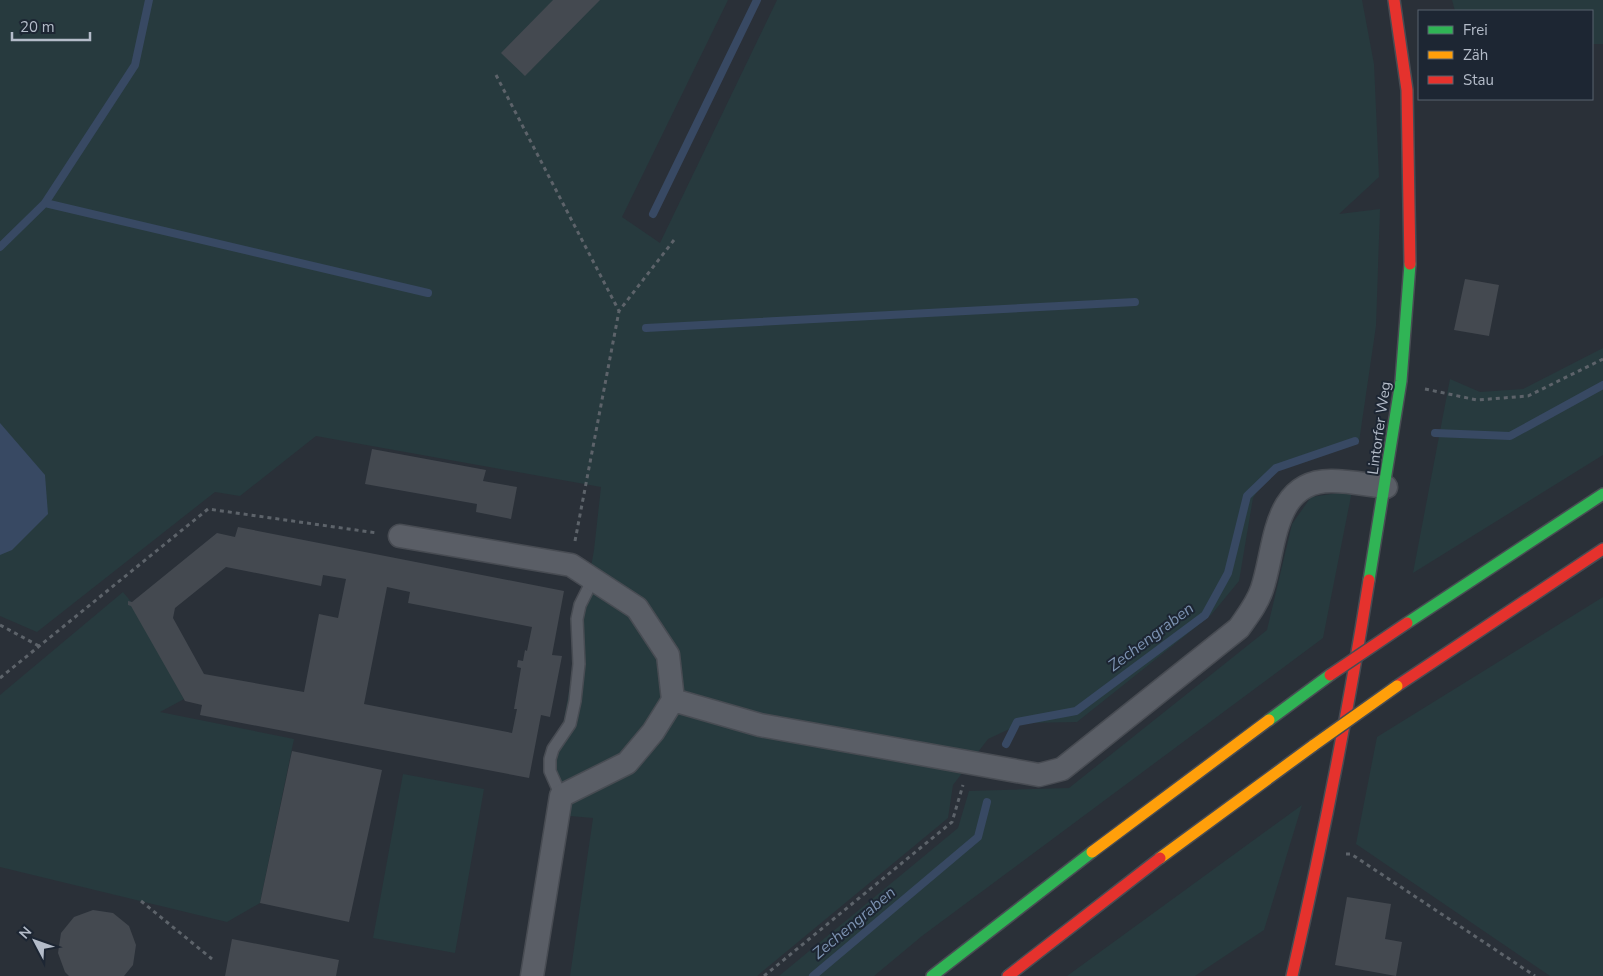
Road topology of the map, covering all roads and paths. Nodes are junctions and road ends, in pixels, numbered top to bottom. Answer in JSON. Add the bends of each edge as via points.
{"nodes":[{"id":1,"x":1394,"y":0,"type":"edge"},
{"id":2,"x":496,"y":75,"type":"dead end"},
{"id":3,"x":674,"y":240,"type":"dead end"},
{"id":4,"x":619,"y":312,"type":"junction"},
{"id":5,"x":1603,"y":359,"type":"edge"},
{"id":6,"x":1401,"y":382,"type":"junction"},
{"id":7,"x":1386,"y":487,"type":"junction"},
{"id":8,"x":1603,"y":494,"type":"edge"},
{"id":9,"x":400,"y":536,"type":"joint"},
{"id":10,"x":1603,"y":549,"type":"edge"},
{"id":11,"x":571,"y":565,"type":"junction"},
{"id":12,"x":593,"y":579,"type":"junction"},
{"id":13,"x":0,"y":625,"type":"edge"},
{"id":14,"x":39,"y":646,"type":"junction"},
{"id":15,"x":0,"y":678,"type":"edge"},
{"id":16,"x":673,"y":700,"type":"junction"},
{"id":17,"x":970,"y":764,"type":"junction"},
{"id":18,"x":561,"y":796,"type":"junction"},
{"id":19,"x":1320,"y":855,"type":"junction"},
{"id":20,"x":141,"y":901,"type":"dead end"},
{"id":21,"x":212,"y":959,"type":"dead end"},
{"id":22,"x":532,"y":976,"type":"edge"},
{"id":23,"x":764,"y":976,"type":"edge"},
{"id":24,"x":932,"y":976,"type":"edge"},
{"id":25,"x":1008,"y":976,"type":"edge"},
{"id":26,"x":1292,"y":976,"type":"edge"},
{"id":27,"x":1535,"y":976,"type":"edge"}],
"edges":[{"from":1,"to":6,"type":"main road","name":"Lintorfer Weg","via":[[1407,90],[1411,246]]},
{"from":2,"to":4,"type":"path"},
{"from":3,"to":4,"type":"path"},
{"from":4,"to":11,"type":"path"},
{"from":5,"to":6,"type":"path","via":[[1528,396],[1477,400]]},
{"from":6,"to":7,"type":"main road","name":"Lintorfer Weg"},
{"from":7,"to":17,"type":"street","via":[[1331,481],[1310,485],[1292,496],[1277,523],[1256,605],[1239,628],[1062,769],[1039,775]]},
{"from":7,"to":19,"type":"main road","name":"Lintorfer Weg"},
{"from":8,"to":24,"type":"main road","bridge":true,"via":[[1330,676],[1055,879]]},
{"from":9,"to":11,"type":"street"},
{"from":9,"to":14,"type":"path","via":[[208,509]]},
{"from":10,"to":25,"type":"main road","bridge":true,"via":[[1314,745],[1123,885]]},
{"from":11,"to":12,"type":"street"},
{"from":12,"to":16,"type":"street","via":[[637,608],[668,656]]},
{"from":12,"to":18,"type":"lane","via":[[577,619],[579,664],[570,724],[550,759],[550,771]]},
{"from":13,"to":14,"type":"path"},
{"from":14,"to":15,"type":"path"},
{"from":16,"to":17,"type":"street","via":[[760,725]]},
{"from":16,"to":18,"type":"street","via":[[653,732],[627,763]]},
{"from":17,"to":23,"type":"path","via":[[952,822]]},
{"from":18,"to":22,"type":"street"},
{"from":19,"to":26,"type":"main road","name":"Lintorfer Weg"},
{"from":19,"to":27,"type":"path","via":[[1351,854]]},
{"from":20,"to":21,"type":"path"}]}
